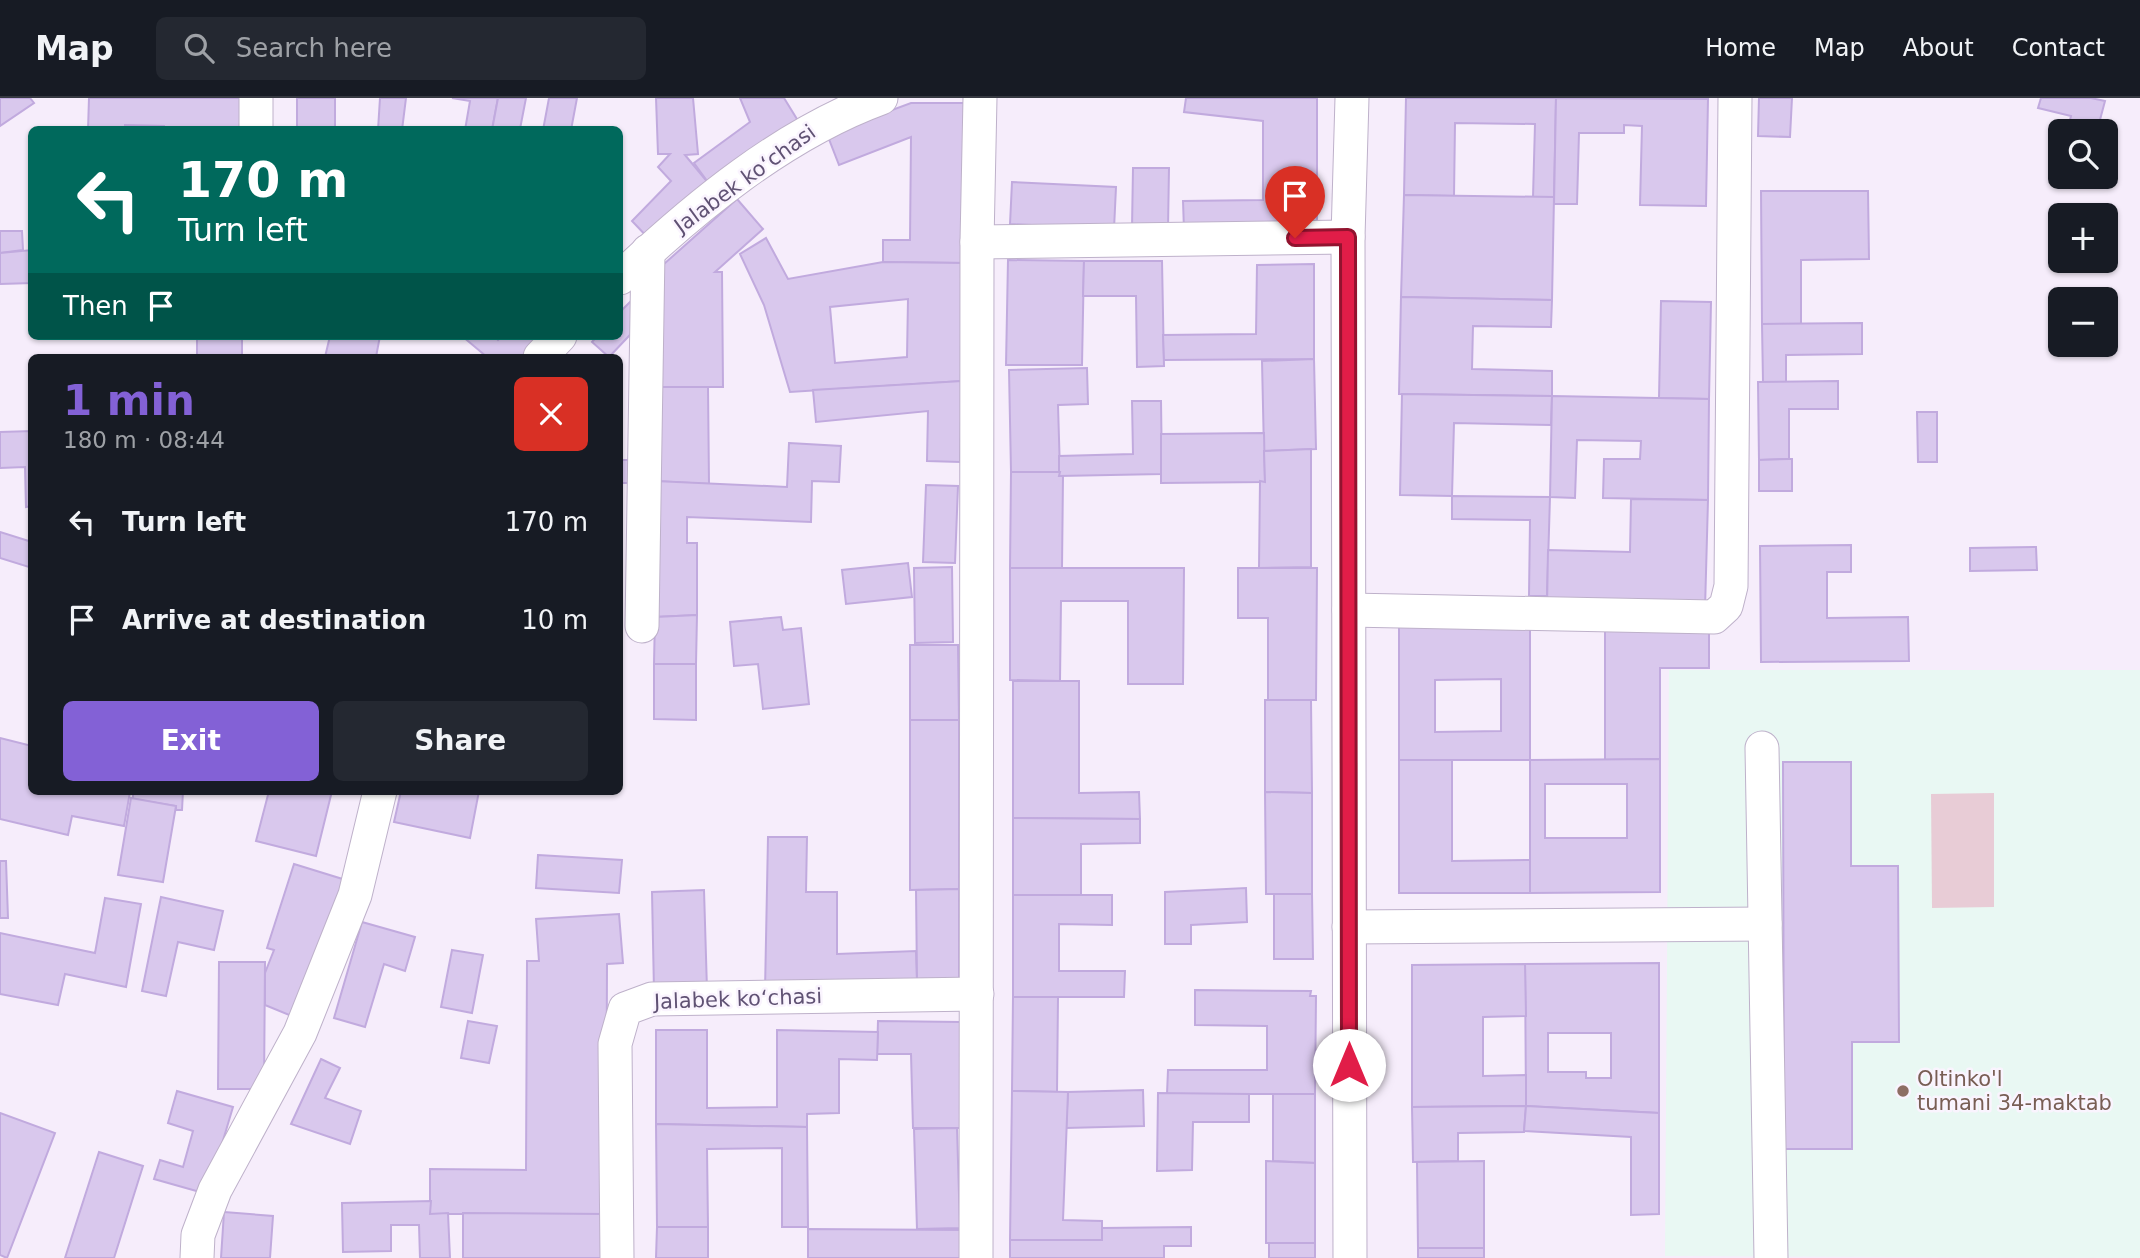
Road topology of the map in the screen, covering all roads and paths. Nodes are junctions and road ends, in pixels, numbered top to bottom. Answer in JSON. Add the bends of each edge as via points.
{"nodes":[{"id":1,"x":256,"y":98,"type":"edge"},
{"id":2,"x":881,"y":98,"type":"edge"},
{"id":3,"x":981,"y":98,"type":"edge"},
{"id":4,"x":1352,"y":98,"type":"edge"},
{"id":5,"x":1735,"y":98,"type":"edge"},
{"id":6,"x":256,"y":126,"type":"edge"},
{"id":7,"x":1348,"y":237,"type":"junction"},
{"id":8,"x":977,"y":242,"type":"junction"},
{"id":9,"x":648,"y":251,"type":"junction"},
{"id":10,"x":623,"y":275,"type":"edge"},
{"id":11,"x":556,"y":340,"type":"edge"},
{"id":12,"x":543,"y":354,"type":"edge"},
{"id":13,"x":1349,"y":610,"type":"junction"},
{"id":14,"x":642,"y":626,"type":"dead end"},
{"id":15,"x":1762,"y":748,"type":"dead end"},
{"id":16,"x":379,"y":795,"type":"edge"},
{"id":17,"x":1765,"y":924,"type":"junction"},
{"id":18,"x":1349,"y":928,"type":"junction"},
{"id":19,"x":977,"y":994,"type":"junction"},
{"id":20,"x":197,"y":1258,"type":"edge"},
{"id":21,"x":617,"y":1258,"type":"edge"},
{"id":22,"x":976,"y":1258,"type":"edge"},
{"id":23,"x":1350,"y":1258,"type":"edge"},
{"id":24,"x":1770,"y":1258,"type":"edge"}],
"edges":[{"from":1,"to":6,"type":"street"},
{"from":2,"to":9,"type":"street","name":"Jalabek koʻchasi","via":[[818,125],[725,189]]},
{"from":3,"to":8,"type":"street"},
{"from":4,"to":7,"type":"street"},
{"from":5,"to":13,"type":"street","via":[[1731,586],[1726,606],[1714,617]]},
{"from":7,"to":8,"type":"street"},
{"from":7,"to":13,"type":"street"},
{"from":8,"to":19,"type":"street"},
{"from":9,"to":10,"type":"street","name":"Jalabek koʻchasi"},
{"from":9,"to":14,"type":"street"},
{"from":11,"to":12,"type":"street"},
{"from":13,"to":18,"type":"street"},
{"from":15,"to":17,"type":"street"},
{"from":16,"to":20,"type":"street","via":[[355,895],[300,1032],[215,1190],[198,1235]]},
{"from":17,"to":18,"type":"street"},
{"from":17,"to":24,"type":"street"},
{"from":18,"to":23,"type":"street"},
{"from":19,"to":21,"type":"street","name":"Jalabek koʻchasi","via":[[652,999],[625,1009],[615,1044]]},
{"from":19,"to":22,"type":"street"}]}
